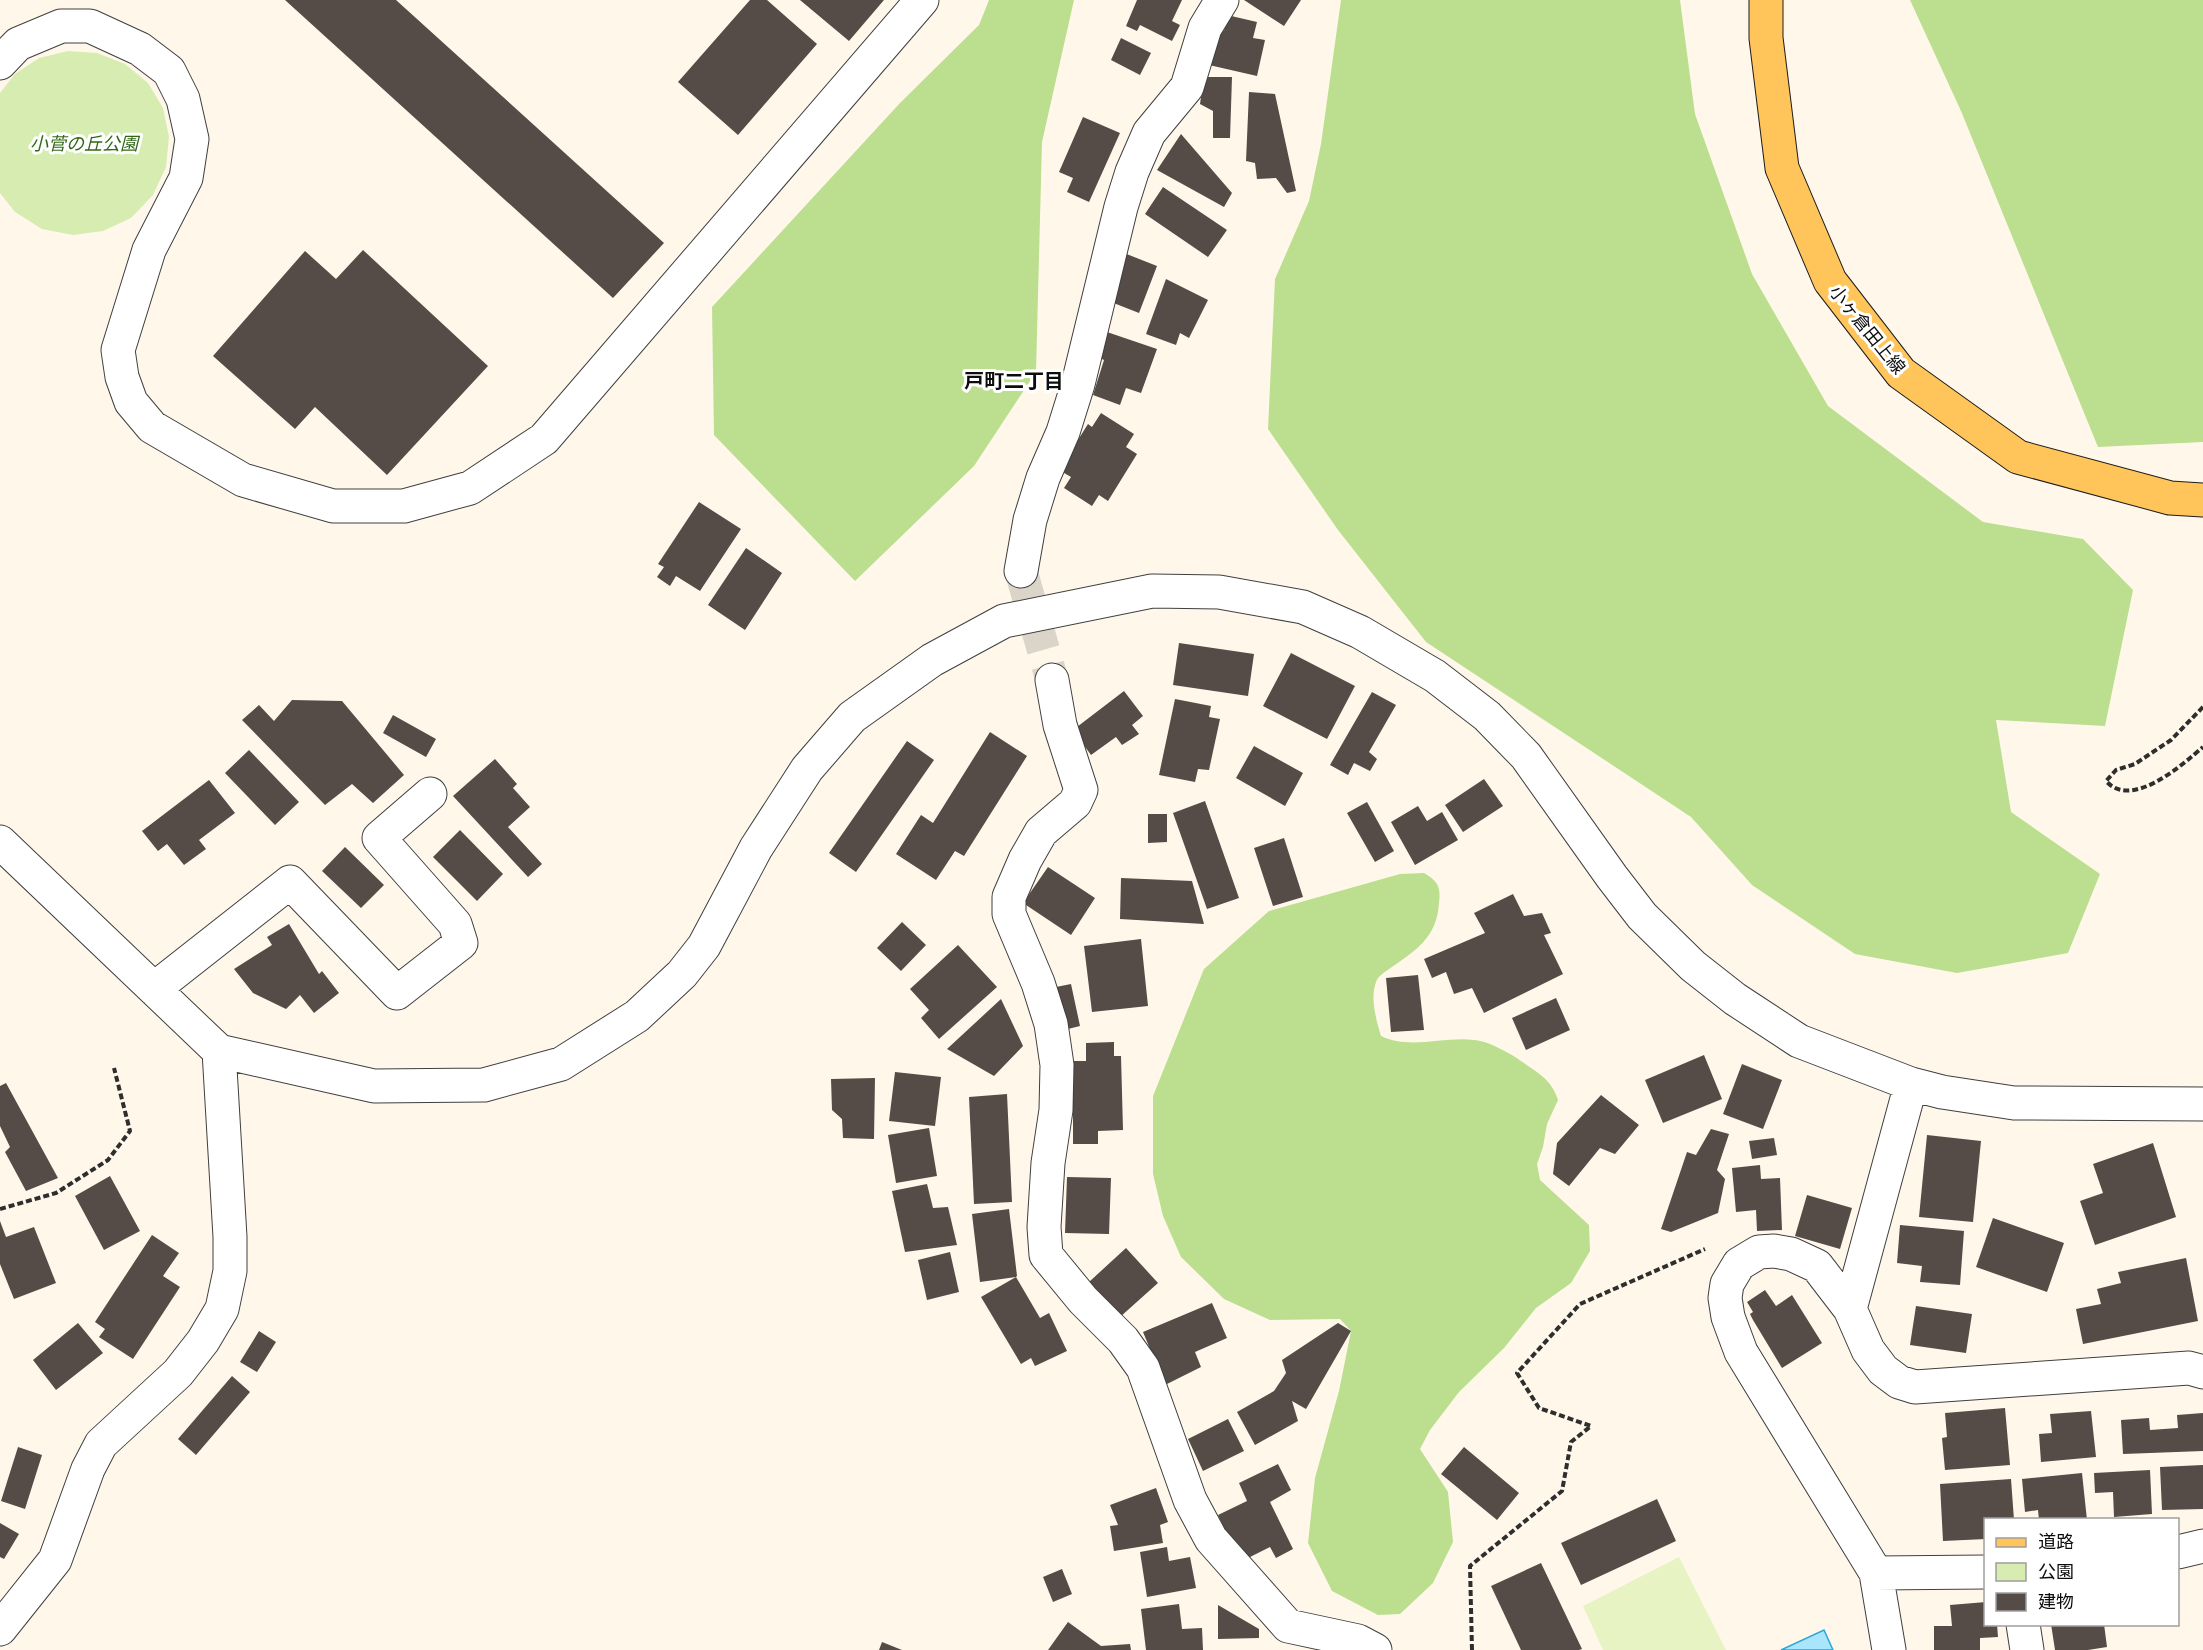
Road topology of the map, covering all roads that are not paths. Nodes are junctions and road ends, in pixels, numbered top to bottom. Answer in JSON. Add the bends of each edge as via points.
{"nodes":[{"id":1,"x":922,"y":0,"type":"edge"},
{"id":2,"x":1222,"y":0,"type":"edge"},
{"id":3,"x":1766,"y":0,"type":"edge"},
{"id":4,"x":0,"y":63,"type":"edge"},
{"id":5,"x":2203,"y":500,"type":"edge"},
{"id":6,"x":1021,"y":571,"type":"tunnel mouth"},
{"id":7,"x":1052,"y":680,"type":"tunnel mouth"},
{"id":8,"x":430,"y":794,"type":"dead end"},
{"id":9,"x":0,"y":842,"type":"edge"},
{"id":10,"x":154,"y":989,"type":"junction"},
{"id":11,"x":219,"y":1051,"type":"junction"},
{"id":12,"x":1911,"y":1084,"type":"junction"},
{"id":13,"x":2203,"y":1104,"type":"edge"},
{"id":14,"x":1850,"y":1310,"type":"junction"},
{"id":15,"x":2203,"y":1372,"type":"edge"},
{"id":16,"x":2203,"y":1546,"type":"edge"},
{"id":17,"x":2179,"y":1552,"type":"edge"},
{"id":18,"x":1984,"y":1572,"type":"edge"},
{"id":19,"x":1876,"y":1573,"type":"junction"},
{"id":20,"x":2023,"y":1626,"type":"edge"},
{"id":21,"x":0,"y":1629,"type":"edge"},
{"id":22,"x":1375,"y":1650,"type":"edge"},
{"id":23,"x":1889,"y":1650,"type":"edge"},
{"id":24,"x":2027,"y":1650,"type":"edge"}],
"edges":[{"from":1,"to":4,"type":"street","via":[[544,439],[470,488],[404,506],[333,506],[243,480],[152,427],[131,402],[118,350],[149,250],[186,178],[192,138],[183,99],[168,71],[140,49],[90,26],[61,26],[39,35],[18,44]]},
{"from":2,"to":6,"type":"street","via":[[1205,28],[1187,87],[1149,133],[1132,172],[1078,384],[1030,520]]},
{"from":3,"to":5,"type":"main road","name":"小ヶ倉田上線","via":[[1766,38],[1782,168],[1830,281],[1901,373],[2018,457],[2170,498]]},
{"from":7,"to":22,"type":"street","via":[[1060,725],[1081,790],[1075,803],[1041,832],[1009,897],[1009,914],[1051,1024],[1057,1065],[1044,1227],[1046,1255],[1123,1340],[1143,1368],[1190,1500],[1211,1539],[1288,1626],[1358,1641]]},
{"from":8,"to":10,"type":"street","via":[[379,838],[454,924],[461,943],[397,993],[290,882]]},
{"from":9,"to":10,"type":"street"},
{"from":10,"to":11,"type":"street"},
{"from":11,"to":12,"type":"street","via":[[374,1086],[484,1085],[561,1064],[637,1016],[682,974],[704,946],[756,848],[807,769],[852,717],[932,660],[1005,621],[1152,591],[1208,591],[1303,607],[1360,632],[1435,676],[1487,716],[1526,756],[1642,916],[1692,966],[1799,1041]]},
{"from":11,"to":21,"type":"street","via":[[230,1237],[230,1271],[222,1310],[178,1373],[101,1444],[55,1560]]},
{"from":12,"to":13,"type":"street","via":[[2014,1103]]},
{"from":12,"to":14,"type":"street"},
{"from":14,"to":15,"type":"street","via":[[1868,1350],[1883,1370],[1915,1388],[2189,1368]]},
{"from":14,"to":19,"type":"street","via":[[1817,1266],[1791,1254],[1759,1252],[1739,1264],[1727,1284],[1728,1317],[1741,1352]]},
{"from":16,"to":17,"type":"street"},
{"from":18,"to":19,"type":"street"},
{"from":19,"to":23,"type":"street"},
{"from":20,"to":24,"type":"street"}]}
